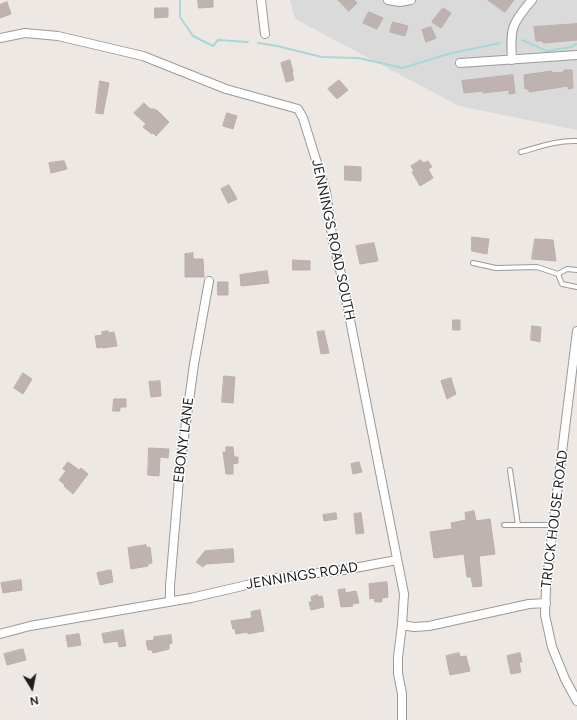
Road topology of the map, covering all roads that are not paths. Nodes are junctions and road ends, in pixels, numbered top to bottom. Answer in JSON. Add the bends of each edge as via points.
{"nodes":[{"id":1,"x":261,"y":0,"type":"edge"},
{"id":2,"x":388,"y":0,"type":"edge"},
{"id":3,"x":411,"y":0,"type":"edge"},
{"id":4,"x":532,"y":0,"type":"edge"},
{"id":5,"x":265,"y":34,"type":"dead end"},
{"id":6,"x":0,"y":38,"type":"edge"},
{"id":7,"x":577,"y":55,"type":"edge"},
{"id":8,"x":512,"y":60,"type":"junction"},
{"id":9,"x":460,"y":63,"type":"dead end"},
{"id":10,"x":577,"y":141,"type":"edge"},
{"id":11,"x":521,"y":152,"type":"dead end"},
{"id":12,"x":473,"y":263,"type":"dead end"},
{"id":13,"x":577,"y":270,"type":"edge"},
{"id":14,"x":558,"y":274,"type":"junction"},
{"id":15,"x":209,"y":281,"type":"dead end"},
{"id":16,"x":577,"y":287,"type":"edge"},
{"id":17,"x":577,"y":331,"type":"edge"},
{"id":18,"x":573,"y":388,"type":"edge"},
{"id":19,"x":510,"y":470,"type":"dead end"},
{"id":20,"x":504,"y":525,"type":"dead end"},
{"id":21,"x":518,"y":525,"type":"junction"},
{"id":22,"x":553,"y":526,"type":"junction"},
{"id":23,"x":397,"y":560,"type":"junction"},
{"id":24,"x":170,"y":602,"type":"junction"},
{"id":25,"x":546,"y":603,"type":"junction"},
{"id":26,"x":402,"y":625,"type":"junction"},
{"id":27,"x":0,"y":634,"type":"edge"},
{"id":28,"x":577,"y":701,"type":"edge"},
{"id":29,"x":402,"y":720,"type":"edge"}],
"edges":[{"from":1,"to":5,"type":"street"},
{"from":2,"to":3,"type":"street"},
{"from":4,"to":8,"type":"street","via":[[521,12],[512,29]]},
{"from":6,"to":23,"type":"street","name":"JENNINGS ROAD SOUTH","via":[[25,33],[58,36],[136,54],[226,89],[298,109],[326,192],[332,242],[341,274]]},
{"from":7,"to":8,"type":"street"},
{"from":8,"to":9,"type":"street"},
{"from":10,"to":11,"type":"lane"},
{"from":12,"to":14,"type":"lane","via":[[496,268],[537,267]]},
{"from":13,"to":14,"type":"lane","via":[[567,269]]},
{"from":14,"to":16,"type":"lane","via":[[562,284]]},
{"from":15,"to":24,"type":"street","name":"EBONY LANE","via":[[180,466]]},
{"from":17,"to":18,"type":"street","name":"TRUCK HOUSE ROAD"},
{"from":18,"to":22,"type":"street","name":"TRUCK HOUSE ROAD"},
{"from":19,"to":21,"type":"lane"},
{"from":20,"to":21,"type":"lane"},
{"from":21,"to":22,"type":"lane"},
{"from":22,"to":25,"type":"street","name":"TRUCK HOUSE ROAD"},
{"from":23,"to":24,"type":"street","name":"JENNINGS ROAD","via":[[344,570],[281,577]]},
{"from":23,"to":26,"type":"street","via":[[404,594]]},
{"from":24,"to":27,"type":"street","name":"JENNINGS ROAD","via":[[30,626]]},
{"from":25,"to":26,"type":"street","via":[[529,604],[429,626]]},
{"from":25,"to":28,"type":"street","name":"TRUCK HOUSE ROAD","via":[[545,615],[552,648]]},
{"from":26,"to":29,"type":"street","via":[[398,662]]}]}
